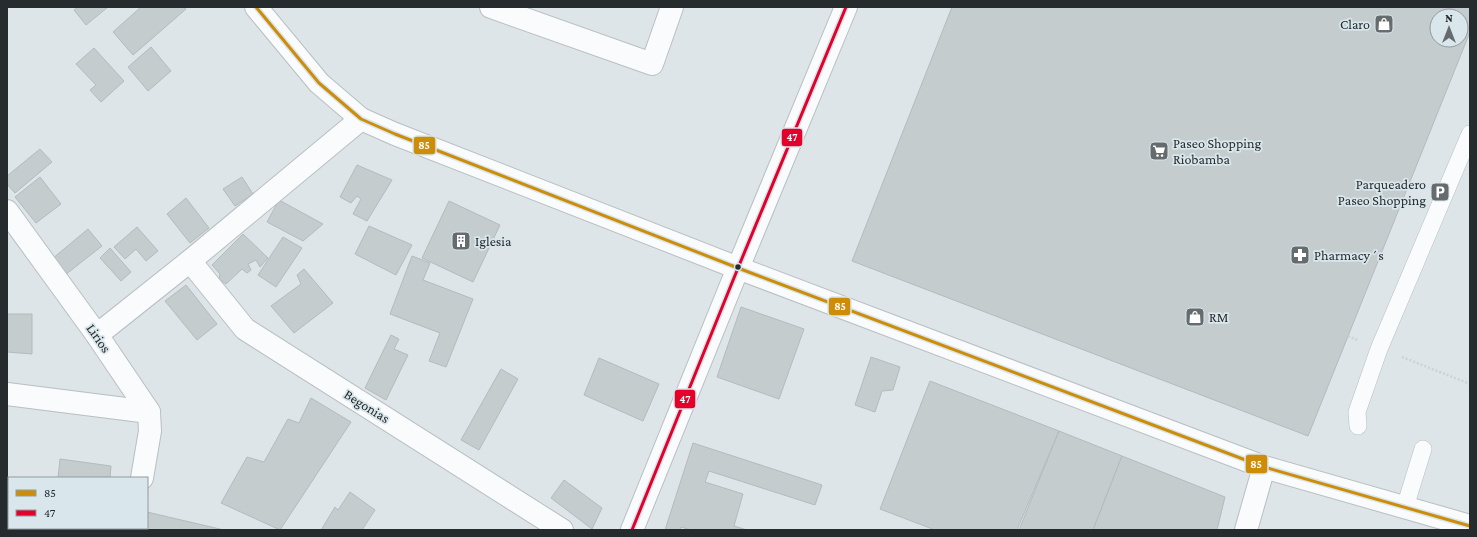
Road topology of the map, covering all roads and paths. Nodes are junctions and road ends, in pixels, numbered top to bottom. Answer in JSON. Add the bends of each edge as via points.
{"nodes":[{"id":1,"x":256,"y":7,"type":"edge"},
{"id":2,"x":491,"y":7,"type":"edge"},
{"id":3,"x":672,"y":7,"type":"edge"},
{"id":4,"x":846,"y":7,"type":"edge"},
{"id":5,"x":361,"y":118,"type":"junction"},
{"id":6,"x":1470,"y":134,"type":"edge"},
{"id":7,"x":7,"y":211,"type":"edge"},
{"id":8,"x":190,"y":261,"type":"junction"},
{"id":9,"x":738,"y":268,"type":"junction"},
{"id":10,"x":97,"y":335,"type":"junction"},
{"id":11,"x":1348,"y":336,"type":"dead end"},
{"id":12,"x":1379,"y":349,"type":"junction"},
{"id":13,"x":1470,"y":384,"type":"edge"},
{"id":14,"x":7,"y":394,"type":"edge"},
{"id":15,"x":149,"y":412,"type":"junction"},
{"id":16,"x":1358,"y":426,"type":"dead end"},
{"id":17,"x":1422,"y":449,"type":"dead end"},
{"id":18,"x":1264,"y":466,"type":"junction"},
{"id":19,"x":142,"y":477,"type":"edge"},
{"id":20,"x":1405,"y":507,"type":"junction"},
{"id":21,"x":1470,"y":526,"type":"edge"},
{"id":22,"x":562,"y":530,"type":"edge"},
{"id":23,"x":632,"y":530,"type":"edge"},
{"id":24,"x":1246,"y":530,"type":"edge"}],
"edges":[{"from":1,"to":5,"type":"street","via":[[319,83]]},
{"from":2,"to":3,"type":"street","via":[[652,64]]},
{"from":4,"to":9,"type":"street"},
{"from":5,"to":8,"type":"street"},
{"from":5,"to":9,"type":"street","via":[[402,137]]},
{"from":6,"to":12,"type":"lane"},
{"from":7,"to":10,"type":"street","name":"Lirios"},
{"from":8,"to":10,"type":"street"},
{"from":8,"to":22,"type":"street","name":"Begonias","via":[[245,329]]},
{"from":9,"to":18,"type":"street"},
{"from":9,"to":23,"type":"street"},
{"from":10,"to":15,"type":"street","name":"Lirios"},
{"from":11,"to":12,"type":"path"},
{"from":12,"to":13,"type":"path"},
{"from":12,"to":16,"type":"lane","via":[[1357,412]]},
{"from":14,"to":15,"type":"street"},
{"from":15,"to":19,"type":"street","via":[[150,431]]},
{"from":17,"to":20,"type":"lane"},
{"from":18,"to":20,"type":"street"},
{"from":18,"to":24,"type":"street"},
{"from":20,"to":21,"type":"street"}]}
